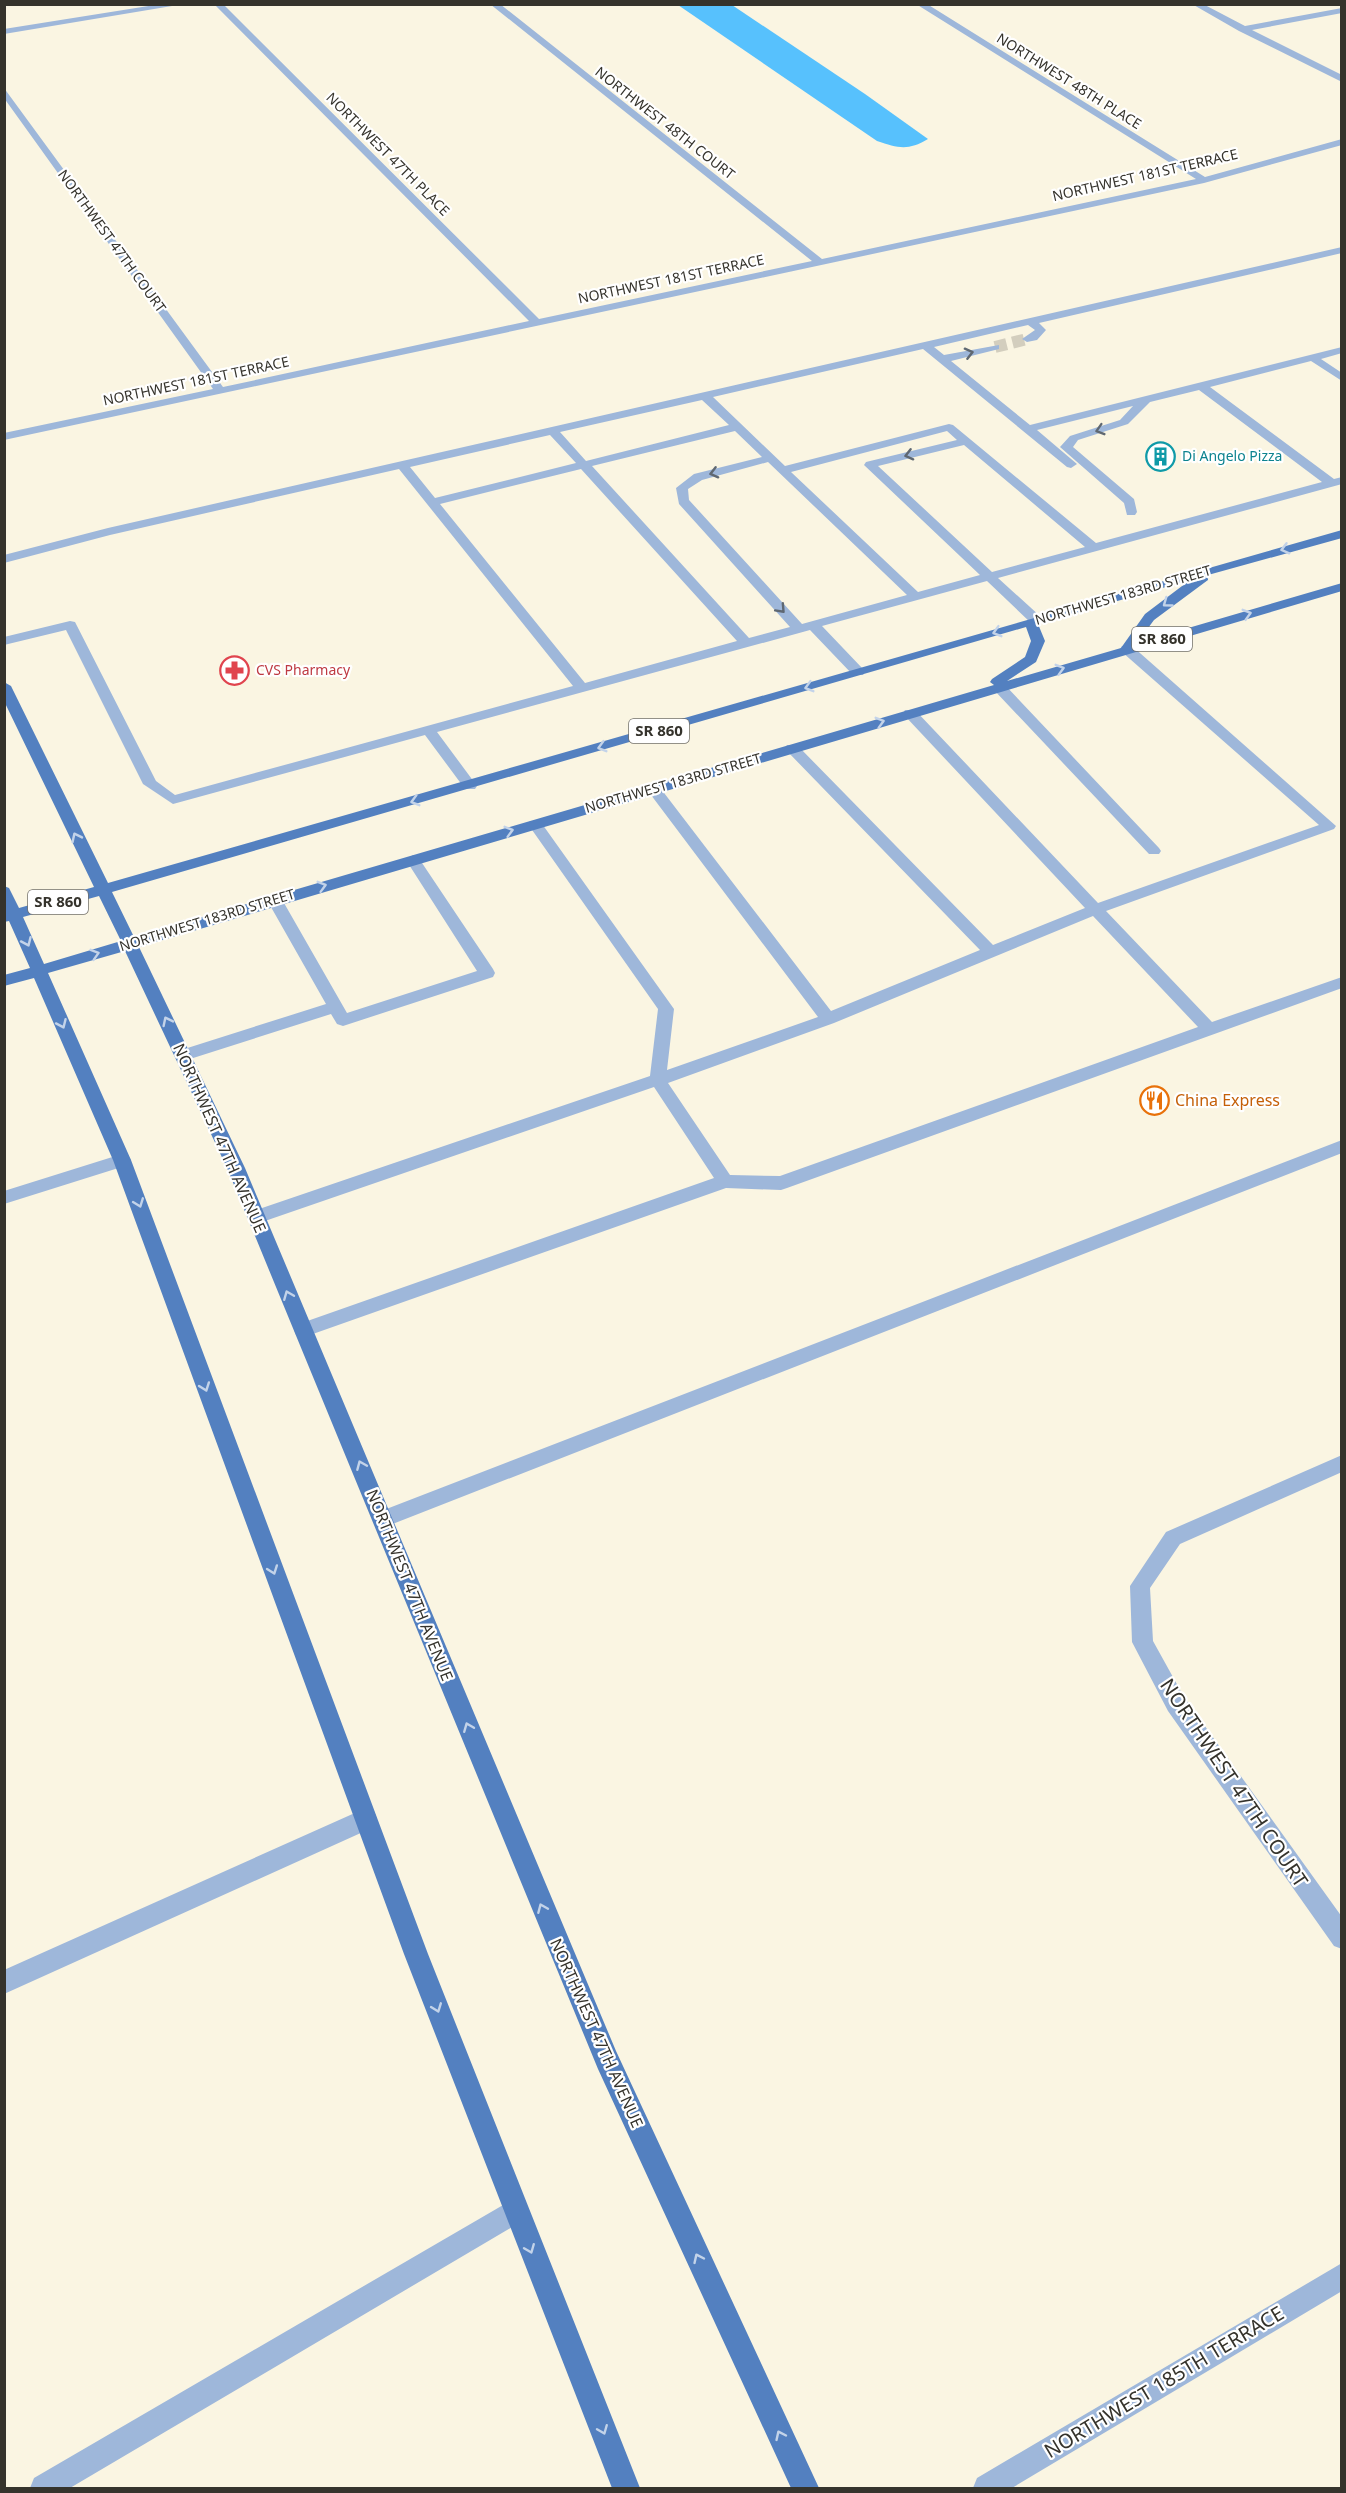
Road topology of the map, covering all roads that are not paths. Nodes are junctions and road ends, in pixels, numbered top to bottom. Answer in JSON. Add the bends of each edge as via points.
{"nodes":[{"id":1,"x":180,"y":4,"type":"edge"},
{"id":2,"x":218,"y":4,"type":"edge"},
{"id":3,"x":494,"y":4,"type":"edge"},
{"id":4,"x":920,"y":4,"type":"edge"},
{"id":5,"x":1196,"y":4,"type":"edge"},
{"id":6,"x":1341,"y":10,"type":"edge"},
{"id":7,"x":1242,"y":29,"type":"junction"},
{"id":8,"x":4,"y":32,"type":"edge"},
{"id":9,"x":1341,"y":80,"type":"edge"},
{"id":10,"x":4,"y":91,"type":"edge"},
{"id":11,"x":1341,"y":142,"type":"edge"},
{"id":12,"x":1204,"y":180,"type":"junction"},
{"id":13,"x":1341,"y":250,"type":"edge"},
{"id":14,"x":820,"y":262,"type":"junction"},
{"id":15,"x":1030,"y":321,"type":"junction"},
{"id":16,"x":538,"y":324,"type":"junction"},
{"id":17,"x":1027,"y":339,"type":"dead end"},
{"id":18,"x":925,"y":345,"type":"junction"},
{"id":19,"x":995,"y":347,"type":"tunnel mouth"},
{"id":20,"x":1341,"y":350,"type":"edge"},
{"id":21,"x":1311,"y":357,"type":"junction"},
{"id":22,"x":943,"y":359,"type":"junction"},
{"id":23,"x":1341,"y":378,"type":"edge"},
{"id":24,"x":1201,"y":386,"type":"junction"},
{"id":25,"x":219,"y":391,"type":"junction"},
{"id":26,"x":705,"y":396,"type":"junction"},
{"id":27,"x":1148,"y":399,"type":"junction"},
{"id":28,"x":737,"y":427,"type":"junction"},
{"id":29,"x":1028,"y":429,"type":"junction"},
{"id":30,"x":552,"y":430,"type":"junction"},
{"id":31,"x":4,"y":437,"type":"edge"},
{"id":32,"x":966,"y":441,"type":"junction"},
{"id":33,"x":771,"y":458,"type":"junction"},
{"id":34,"x":583,"y":464,"type":"junction"},
{"id":35,"x":402,"y":465,"type":"junction"},
{"id":36,"x":783,"y":470,"type":"junction"},
{"id":37,"x":1337,"y":481,"type":"edge"},
{"id":38,"x":432,"y":502,"type":"junction"},
{"id":39,"x":1131,"y":512,"type":"junction"},
{"id":40,"x":1155,"y":531,"type":"junction"},
{"id":41,"x":1341,"y":534,"type":"edge"},
{"id":42,"x":1094,"y":548,"type":"junction"},
{"id":43,"x":4,"y":559,"type":"edge"},
{"id":44,"x":1214,"y":569,"type":"junction"},
{"id":45,"x":989,"y":577,"type":"junction"},
{"id":46,"x":1341,"y":587,"type":"edge"},
{"id":47,"x":916,"y":597,"type":"junction"},
{"id":48,"x":1034,"y":621,"type":"junction"},
{"id":49,"x":806,"y":627,"type":"junction"},
{"id":50,"x":4,"y":641,"type":"edge"},
{"id":51,"x":746,"y":643,"type":"junction"},
{"id":52,"x":1127,"y":649,"type":"junction"},
{"id":53,"x":858,"y":672,"type":"junction"},
{"id":54,"x":4,"y":686,"type":"edge"},
{"id":55,"x":999,"y":687,"type":"junction"},
{"id":56,"x":582,"y":688,"type":"junction"},
{"id":57,"x":983,"y":691,"type":"junction"},
{"id":58,"x":910,"y":713,"type":"junction"},
{"id":59,"x":428,"y":730,"type":"junction"},
{"id":60,"x":792,"y":748,"type":"junction"},
{"id":61,"x":470,"y":786,"type":"junction"},
{"id":62,"x":653,"y":788,"type":"junction"},
{"id":63,"x":535,"y":824,"type":"junction"},
{"id":64,"x":1335,"y":824,"type":"edge"},
{"id":65,"x":1154,"y":851,"type":"dead end"},
{"id":66,"x":413,"y":860,"type":"junction"},
{"id":67,"x":102,"y":889,"type":"junction"},
{"id":68,"x":4,"y":891,"type":"edge"},
{"id":69,"x":275,"y":900,"type":"junction"},
{"id":70,"x":1096,"y":909,"type":"junction"},
{"id":71,"x":9,"y":916,"type":"edge"},
{"id":72,"x":129,"y":943,"type":"junction"},
{"id":73,"x":991,"y":952,"type":"junction"},
{"id":74,"x":39,"y":970,"type":"junction"},
{"id":75,"x":4,"y":981,"type":"edge"},
{"id":76,"x":1341,"y":982,"type":"edge"},
{"id":77,"x":334,"y":1007,"type":"junction"},
{"id":78,"x":828,"y":1019,"type":"junction"},
{"id":79,"x":1210,"y":1030,"type":"junction"},
{"id":80,"x":184,"y":1055,"type":"junction"},
{"id":81,"x":658,"y":1080,"type":"junction"},
{"id":82,"x":1341,"y":1146,"type":"edge"},
{"id":83,"x":122,"y":1160,"type":"junction"},
{"id":84,"x":724,"y":1181,"type":"junction"},
{"id":85,"x":4,"y":1198,"type":"edge"},
{"id":86,"x":256,"y":1217,"type":"junction"},
{"id":87,"x":303,"y":1330,"type":"junction"},
{"id":88,"x":1341,"y":1463,"type":"edge"},
{"id":89,"x":383,"y":1520,"type":"junction"},
{"id":90,"x":366,"y":1819,"type":"junction"},
{"id":91,"x":1341,"y":1938,"type":"edge"},
{"id":92,"x":4,"y":1982,"type":"edge"},
{"id":93,"x":515,"y":2211,"type":"junction"},
{"id":94,"x":1341,"y":2276,"type":"edge"},
{"id":95,"x":627,"y":2483,"type":"edge"},
{"id":96,"x":44,"y":2488,"type":"edge"},
{"id":97,"x":805,"y":2488,"type":"edge"},
{"id":98,"x":987,"y":2488,"type":"edge"}],
"edges":[{"from":1,"to":8,"type":"street"},
{"from":2,"to":16,"type":"street","name":"NORTHWEST 47TH PLACE"},
{"from":3,"to":14,"type":"street","name":"NORTHWEST 48TH COURT"},
{"from":4,"to":12,"type":"street","name":"NORTHWEST 48TH PLACE"},
{"from":5,"to":7,"type":"street"},
{"from":6,"to":7,"type":"street"},
{"from":7,"to":9,"type":"street"},
{"from":10,"to":25,"type":"street","name":"NORTHWEST 47TH COURT"},
{"from":11,"to":12,"type":"street","name":"NORTHWEST 181ST TERRACE"},
{"from":12,"to":14,"type":"street","name":"NORTHWEST 181ST TERRACE"},
{"from":13,"to":15,"type":"street"},
{"from":14,"to":16,"type":"street","name":"NORTHWEST 181ST TERRACE"},
{"from":15,"to":17,"type":"street","via":[[1041,330]]},
{"from":15,"to":18,"type":"street"},
{"from":16,"to":25,"type":"street","name":"NORTHWEST 181ST TERRACE"},
{"from":18,"to":22,"type":"street"},
{"from":18,"to":26,"type":"street"},
{"from":22,"to":19,"type":"street","one_way":true},
{"from":20,"to":21,"type":"street"},
{"from":21,"to":23,"type":"street"},
{"from":21,"to":24,"type":"street"},
{"from":22,"to":29,"type":"street"},
{"from":24,"to":27,"type":"street"},
{"from":24,"to":37,"type":"street"},
{"from":25,"to":31,"type":"street","name":"NORTHWEST 181ST TERRACE"},
{"from":26,"to":28,"type":"street"},
{"from":26,"to":30,"type":"street"},
{"from":27,"to":29,"type":"street"},
{"from":27,"to":39,"type":"street","one_way":true,"via":[[1124,422],[1074,438],[1066,447],[1130,502]]},
{"from":28,"to":33,"type":"street"},
{"from":28,"to":34,"type":"street"},
{"from":29,"to":39,"type":"street"},
{"from":30,"to":34,"type":"street"},
{"from":30,"to":35,"type":"street"},
{"from":32,"to":36,"type":"street","via":[[949,427]]},
{"from":32,"to":42,"type":"street"},
{"from":32,"to":45,"type":"street","one_way":true,"via":[[870,465]]},
{"from":33,"to":36,"type":"street"},
{"from":33,"to":49,"type":"street","one_way":true,"via":[[698,477],[682,488],[683,501]]},
{"from":34,"to":38,"type":"street"},
{"from":34,"to":51,"type":"street"},
{"from":35,"to":38,"type":"street"},
{"from":35,"to":43,"type":"street"},
{"from":36,"to":47,"type":"street"},
{"from":37,"to":40,"type":"street"},
{"from":38,"to":56,"type":"street"},
{"from":39,"to":40,"type":"street"},
{"from":40,"to":42,"type":"street"},
{"from":41,"to":44,"type":"main road","name":"NORTHWEST 183RD STREET","number":"SR 860","one_way":true},
{"from":42,"to":45,"type":"street"},
{"from":44,"to":48,"type":"main road","name":"NORTHWEST 183RD STREET","number":"SR 860"},
{"from":44,"to":52,"type":"main road","one_way":true,"via":[[1149,616],[1134,633]]},
{"from":45,"to":47,"type":"street"},
{"from":45,"to":48,"type":"street"},
{"from":52,"to":46,"type":"main road","name":"NORTHWEST 183RD STREET","number":"SR 860","one_way":true},
{"from":47,"to":49,"type":"street"},
{"from":48,"to":53,"type":"main road","name":"NORTHWEST 183RD STREET","number":"SR 860","one_way":true},
{"from":48,"to":57,"type":"main road","via":[[1038,641],[1031,658]]},
{"from":49,"to":51,"type":"street"},
{"from":49,"to":53,"type":"street"},
{"from":50,"to":59,"type":"street","via":[[70,625],[150,784],[173,800]]},
{"from":51,"to":56,"type":"street"},
{"from":55,"to":52,"type":"main road","name":"NORTHWEST 183RD STREET","number":"SR 860","one_way":true},
{"from":52,"to":64,"type":"street"},
{"from":53,"to":61,"type":"main road","name":"NORTHWEST 183RD STREET","number":"SR 860","one_way":true},
{"from":67,"to":54,"type":"main road","name":"NORTHWEST 47TH AVENUE","one_way":true},
{"from":55,"to":57,"type":"main road","name":"NORTHWEST 183RD STREET","number":"SR 860"},
{"from":55,"to":65,"type":"street"},
{"from":56,"to":59,"type":"street"},
{"from":57,"to":58,"type":"main road","name":"NORTHWEST 183RD STREET","number":"SR 860"},
{"from":60,"to":58,"type":"main road","name":"NORTHWEST 183RD STREET","number":"SR 860","one_way":true},
{"from":58,"to":70,"type":"street"},
{"from":59,"to":61,"type":"street"},
{"from":60,"to":62,"type":"main road","name":"NORTHWEST 183RD STREET","number":"SR 860"},
{"from":60,"to":73,"type":"street"},
{"from":61,"to":67,"type":"main road","name":"NORTHWEST 183RD STREET","number":"SR 860","one_way":true},
{"from":62,"to":63,"type":"main road","name":"NORTHWEST 183RD STREET","number":"SR 860"},
{"from":62,"to":78,"type":"street"},
{"from":66,"to":63,"type":"main road","name":"NORTHWEST 183RD STREET","number":"SR 860","one_way":true},
{"from":63,"to":81,"type":"street","via":[[666,1009]]},
{"from":64,"to":70,"type":"street"},
{"from":69,"to":66,"type":"main road","name":"NORTHWEST 183RD STREET","number":"SR 860","one_way":true},
{"from":66,"to":77,"type":"street","via":[[487,973],[343,1020]]},
{"from":67,"to":71,"type":"main road","name":"NORTHWEST 183RD STREET","number":"SR 860"},
{"from":67,"to":72,"type":"main road","name":"NORTHWEST 47TH AVENUE"},
{"from":68,"to":71,"type":"main road"},
{"from":69,"to":72,"type":"main road","name":"NORTHWEST 183RD STREET","number":"SR 860"},
{"from":69,"to":77,"type":"street"},
{"from":70,"to":73,"type":"street"},
{"from":70,"to":79,"type":"street"},
{"from":71,"to":74,"type":"main road","one_way":true},
{"from":74,"to":72,"type":"main road","name":"NORTHWEST 183RD STREET","number":"SR 860","one_way":true},
{"from":80,"to":72,"type":"main road","name":"NORTHWEST 47TH AVENUE","one_way":true},
{"from":73,"to":78,"type":"street"},
{"from":74,"to":75,"type":"main road","name":"NORTHWEST 183RD STREET","number":"SR 860"},
{"from":74,"to":83,"type":"main road","one_way":true},
{"from":76,"to":79,"type":"street"},
{"from":77,"to":80,"type":"street"},
{"from":78,"to":81,"type":"street"},
{"from":79,"to":84,"type":"street","via":[[781,1183]]},
{"from":80,"to":86,"type":"main road","name":"NORTHWEST 47TH AVENUE"},
{"from":81,"to":84,"type":"street"},
{"from":81,"to":86,"type":"street"},
{"from":82,"to":89,"type":"street"},
{"from":83,"to":85,"type":"street"},
{"from":83,"to":90,"type":"main road","one_way":true},
{"from":84,"to":87,"type":"street"},
{"from":87,"to":86,"type":"main road","name":"NORTHWEST 47TH AVENUE","one_way":true},
{"from":89,"to":87,"type":"main road","name":"NORTHWEST 47TH AVENUE","one_way":true},
{"from":88,"to":91,"type":"street","name":"NORTHWEST 47TH COURT","via":[[1173,1538],[1140,1586],[1143,1642],[1176,1704]]},
{"from":97,"to":89,"type":"main road","name":"NORTHWEST 47TH AVENUE","one_way":true,"via":[[607,2060]]},
{"from":90,"to":92,"type":"street"},
{"from":90,"to":93,"type":"main road","one_way":true},
{"from":93,"to":95,"type":"main road","one_way":true},
{"from":93,"to":96,"type":"street"},
{"from":94,"to":98,"type":"street","name":"NORTHWEST 185TH TERRACE"}]}
